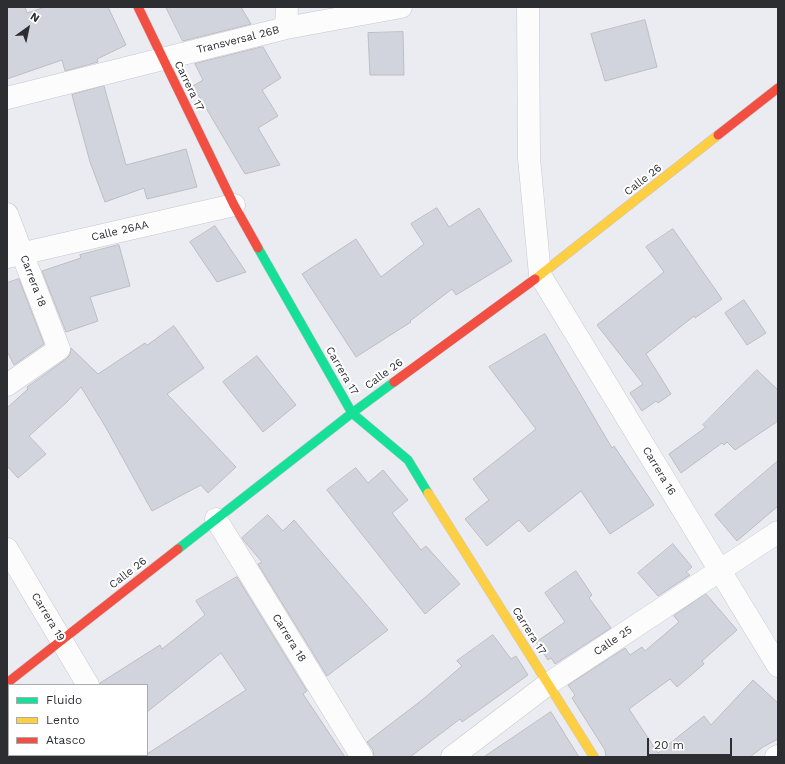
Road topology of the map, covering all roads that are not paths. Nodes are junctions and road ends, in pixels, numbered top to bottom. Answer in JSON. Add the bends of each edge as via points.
{"nodes":[{"id":1,"x":138,"y":7,"type":"edge"},
{"id":2,"x":401,"y":7,"type":"edge"},
{"id":3,"x":528,"y":7,"type":"edge"},
{"id":4,"x":287,"y":18,"type":"edge"},
{"id":5,"x":163,"y":59,"type":"junction"},
{"id":6,"x":778,"y":88,"type":"edge"},
{"id":7,"x":7,"y":98,"type":"edge"},
{"id":8,"x":234,"y":205,"type":"junction"},
{"id":9,"x":7,"y":214,"type":"edge"},
{"id":10,"x":14,"y":255,"type":"edge"},
{"id":11,"x":540,"y":276,"type":"junction"},
{"id":12,"x":7,"y":385,"type":"edge"},
{"id":13,"x":352,"y":413,"type":"junction"},
{"id":14,"x":216,"y":519,"type":"junction"},
{"id":15,"x":778,"y":532,"type":"edge"},
{"id":16,"x":7,"y":549,"type":"edge"},
{"id":17,"x":720,"y":570,"type":"junction"},
{"id":18,"x":62,"y":641,"type":"junction"},
{"id":19,"x":778,"y":666,"type":"edge"},
{"id":20,"x":7,"y":683,"type":"edge"},
{"id":21,"x":87,"y":684,"type":"edge"},
{"id":22,"x":548,"y":684,"type":"junction"},
{"id":23,"x":362,"y":757,"type":"edge"},
{"id":24,"x":452,"y":757,"type":"edge"},
{"id":25,"x":594,"y":757,"type":"edge"}],
"edges":[{"from":1,"to":5,"type":"main road","name":"Carrera 17"},
{"from":2,"to":4,"type":"street","name":"Transversal 26B"},
{"from":3,"to":11,"type":"street","via":[[529,158]]},
{"from":4,"to":5,"type":"street","name":"Transversal 26B"},
{"from":5,"to":7,"type":"street","name":"Transversal 26B"},
{"from":5,"to":8,"type":"main road","name":"Carrera 17"},
{"from":6,"to":11,"type":"main road","name":"Calle 26"},
{"from":8,"to":10,"type":"street","name":"Calle 26AA"},
{"from":8,"to":13,"type":"main road","name":"Carrera 17"},
{"from":9,"to":10,"type":"street","name":"Carrera 18"},
{"from":10,"to":12,"type":"street","name":"Carrera 18","via":[[59,349]]},
{"from":11,"to":13,"type":"main road","name":"Calle 26"},
{"from":11,"to":17,"type":"street","name":"Carrera 16"},
{"from":13,"to":14,"type":"main road","name":"Calle 26"},
{"from":13,"to":22,"type":"main road","name":"Carrera 17","via":[[408,460]]},
{"from":14,"to":18,"type":"main road","name":"Calle 26"},
{"from":14,"to":23,"type":"street","name":"Carrera 18"},
{"from":15,"to":17,"type":"street","name":"Calle 25"},
{"from":16,"to":18,"type":"street","name":"Carrera 19"},
{"from":17,"to":19,"type":"street","name":"Carrera 16"},
{"from":17,"to":22,"type":"street","name":"Calle 25"},
{"from":18,"to":20,"type":"main road","name":"Calle 26"},
{"from":18,"to":21,"type":"street","name":"Carrera 19"},
{"from":22,"to":24,"type":"street","name":"Calle 25"},
{"from":22,"to":25,"type":"main road","name":"Carrera 17"}]}
